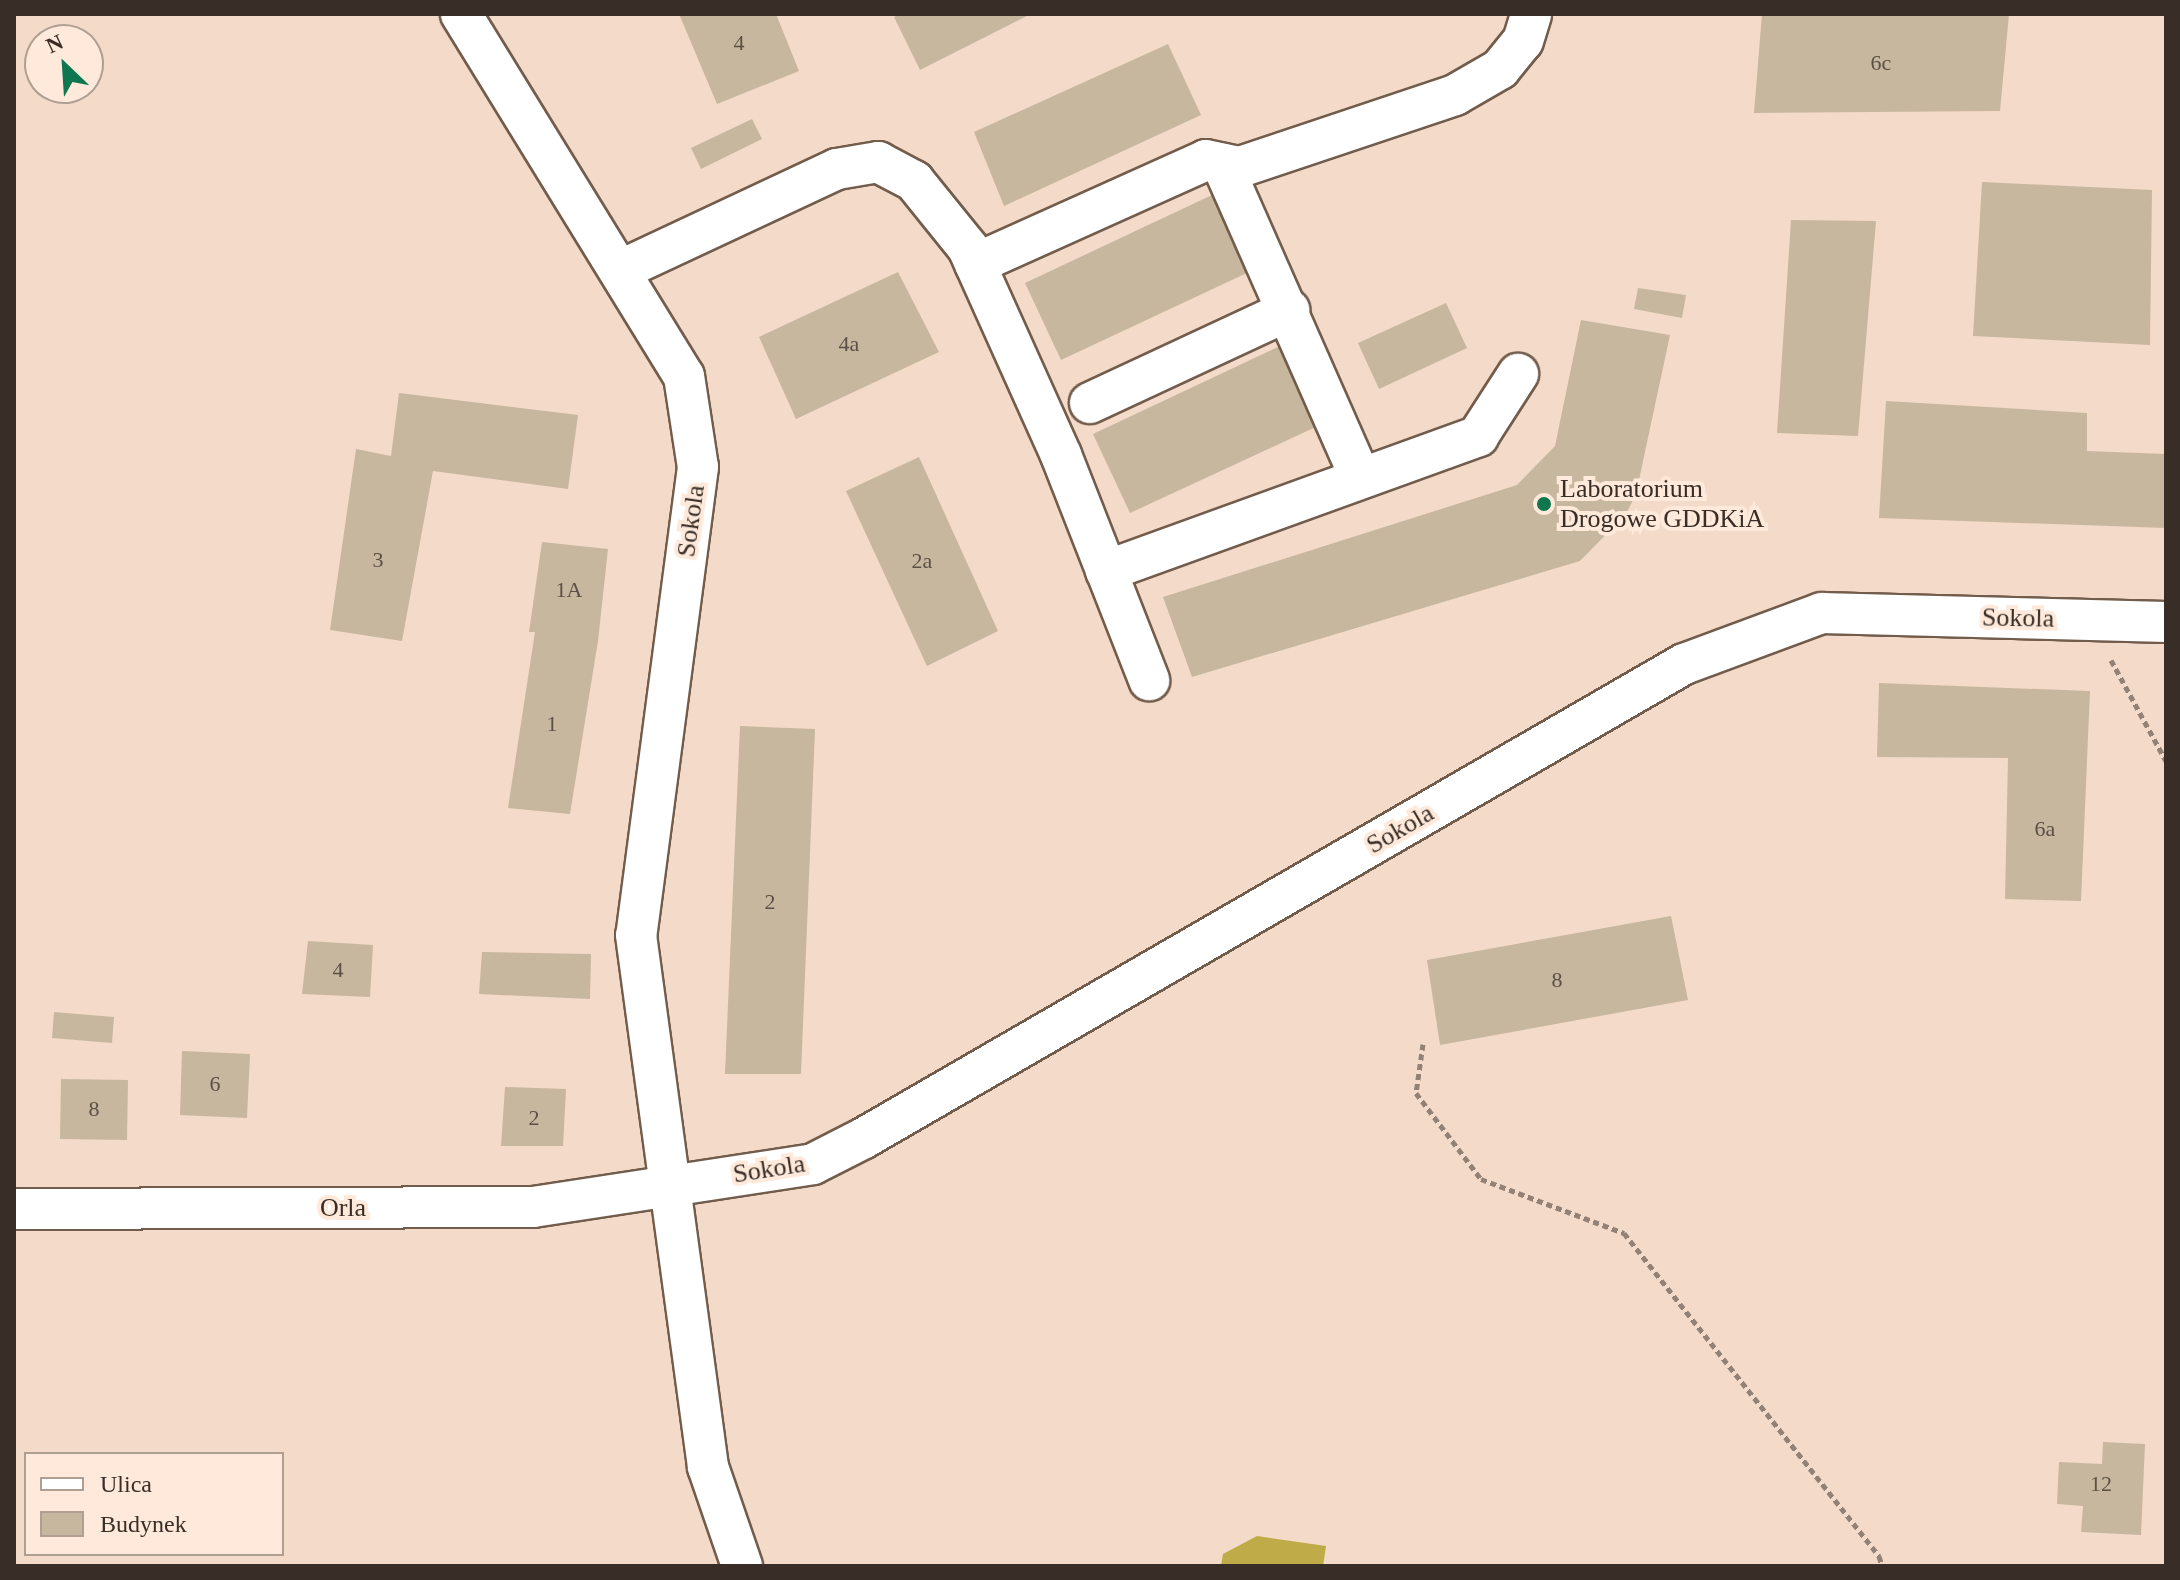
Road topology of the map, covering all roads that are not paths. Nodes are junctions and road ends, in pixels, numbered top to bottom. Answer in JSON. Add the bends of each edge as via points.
{"nodes":[{"id":1,"x":461,"y":14,"type":"edge"},
{"id":2,"x":1531,"y":14,"type":"edge"},
{"id":3,"x":1222,"y":164,"type":"junction"},
{"id":4,"x":975,"y":264,"type":"junction"},
{"id":5,"x":621,"y":270,"type":"junction"},
{"id":6,"x":1289,"y":310,"type":"junction"},
{"id":7,"x":1518,"y":374,"type":"dead end"},
{"id":8,"x":1090,"y":403,"type":"dead end"},
{"id":9,"x":1360,"y":477,"type":"junction"},
{"id":10,"x":1106,"y":571,"type":"junction"},
{"id":11,"x":2166,"y":622,"type":"edge"},
{"id":12,"x":1149,"y":680,"type":"dead end"},
{"id":13,"x":671,"y":1183,"type":"junction"},
{"id":14,"x":14,"y":1209,"type":"edge"},
{"id":15,"x":734,"y":1563,"type":"edge"}],
"edges":[{"from":1,"to":5,"type":"street","name":"Sokola"},
{"from":2,"to":3,"type":"street","via":[[1523,41],[1500,69],[1455,95],[1240,167]]},
{"from":3,"to":4,"type":"street","via":[[1206,160]]},
{"from":3,"to":6,"type":"street"},
{"from":4,"to":5,"type":"street","via":[[914,181],[878,162],[837,169]]},
{"from":4,"to":10,"type":"street","via":[[1061,455]]},
{"from":5,"to":13,"type":"street","name":"Sokola","via":[[684,376],[698,467],[636,935]]},
{"from":6,"to":8,"type":"street"},
{"from":6,"to":9,"type":"street"},
{"from":7,"to":9,"type":"street","via":[[1478,436]]},
{"from":9,"to":10,"type":"street"},
{"from":10,"to":12,"type":"street"},
{"from":11,"to":13,"type":"street","name":"Sokola","via":[[1822,613],[1684,664],[851,1145],[813,1164]]},
{"from":13,"to":14,"type":"street","name":"Orla","via":[[533,1207]]},
{"from":13,"to":15,"type":"street","name":"Sokola","via":[[708,1467]]}]}
